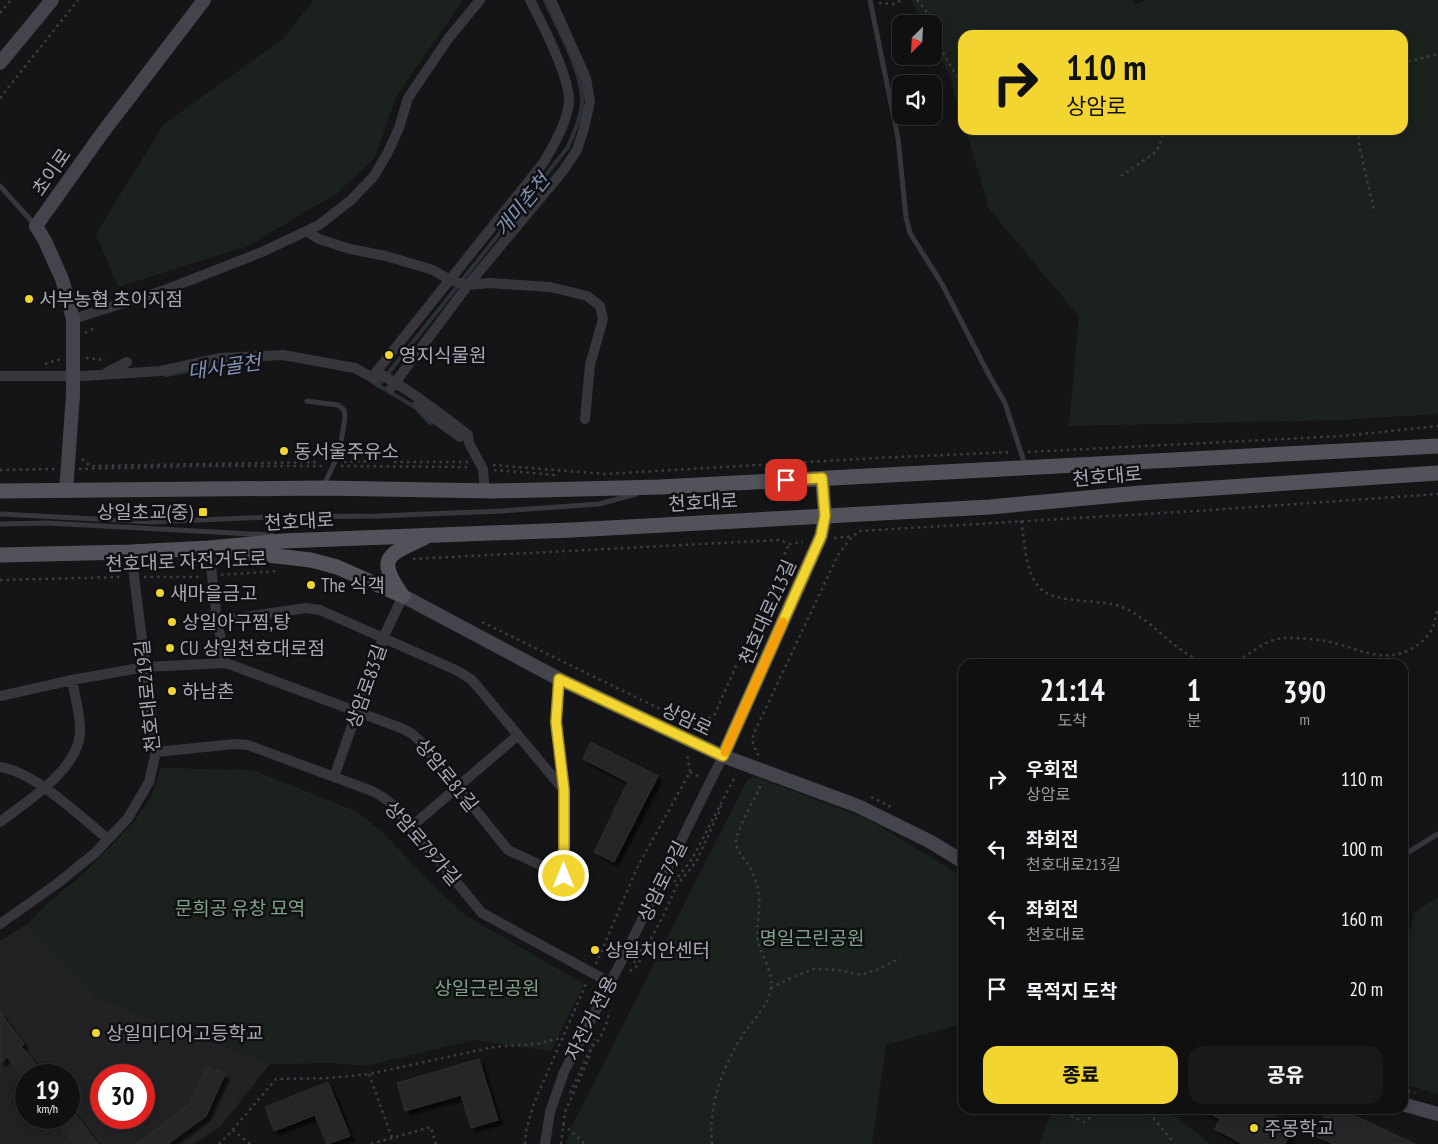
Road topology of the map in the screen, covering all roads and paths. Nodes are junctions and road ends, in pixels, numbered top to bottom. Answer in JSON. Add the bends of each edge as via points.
{"nodes":[{"id":1,"x":11,"y":0,"type":"edge"},
{"id":2,"x":52,"y":0,"type":"edge"},
{"id":3,"x":78,"y":0,"type":"edge"},
{"id":4,"x":204,"y":0,"type":"edge"},
{"id":5,"x":480,"y":0,"type":"edge"},
{"id":6,"x":530,"y":0,"type":"edge"},
{"id":7,"x":551,"y":0,"type":"edge"},
{"id":8,"x":902,"y":0,"type":"edge"},
{"id":9,"x":917,"y":0,"type":"edge"},
{"id":10,"x":870,"y":1,"type":"edge"},
{"id":11,"x":0,"y":13,"type":"edge"},
{"id":12,"x":928,"y":15,"type":"edge"},
{"id":13,"x":942,"y":50,"type":"edge"},
{"id":14,"x":1438,"y":54,"type":"edge"},
{"id":15,"x":1408,"y":62,"type":"edge"},
{"id":16,"x":0,"y":63,"type":"edge"},
{"id":17,"x":958,"y":78,"type":"edge"},
{"id":18,"x":0,"y":98,"type":"edge"},
{"id":19,"x":1163,"y":135,"type":"edge"},
{"id":20,"x":1359,"y":135,"type":"edge"},
{"id":21,"x":1121,"y":176,"type":"dead end"},
{"id":22,"x":0,"y":186,"type":"edge"},
{"id":23,"x":1374,"y":210,"type":"dead end"},
{"id":24,"x":36,"y":226,"type":"junction"},
{"id":25,"x":306,"y":231,"type":"junction"},
{"id":26,"x":450,"y":280,"type":"junction"},
{"id":27,"x":468,"y":285,"type":"junction"},
{"id":28,"x":73,"y":319,"type":"junction"},
{"id":29,"x":127,"y":362,"type":"dead end"},
{"id":30,"x":28,"y":368,"type":"dead end"},
{"id":31,"x":103,"y":374,"type":"junction"},
{"id":32,"x":0,"y":376,"type":"edge"},
{"id":33,"x":48,"y":376,"type":"junction"},
{"id":34,"x":384,"y":380,"type":"junction"},
{"id":35,"x":307,"y":401,"type":"dead end"},
{"id":36,"x":585,"y":419,"type":"dead end"},
{"id":37,"x":1438,"y":426,"type":"edge"},
{"id":38,"x":1438,"y":446,"type":"edge"},
{"id":39,"x":1021,"y":452,"type":"junction"},
{"id":40,"x":78,"y":456,"type":"dead end"},
{"id":41,"x":377,"y":461,"type":"dead end"},
{"id":42,"x":320,"y":462,"type":"dead end"},
{"id":43,"x":339,"y":462,"type":"dead end"},
{"id":44,"x":394,"y":462,"type":"dead end"},
{"id":45,"x":472,"y":462,"type":"dead end"},
{"id":46,"x":332,"y":466,"type":"junction"},
{"id":47,"x":488,"y":467,"type":"junction"},
{"id":48,"x":1026,"y":468,"type":"junction"},
{"id":49,"x":68,"y":469,"type":"junction"},
{"id":50,"x":0,"y":470,"type":"edge"},
{"id":51,"x":730,"y":471,"type":"dead end"},
{"id":52,"x":1438,"y":473,"type":"edge"},
{"id":53,"x":822,"y":478,"type":"junction"},
{"id":54,"x":660,"y":487,"type":"junction"},
{"id":55,"x":322,"y":488,"type":"junction"},
{"id":56,"x":0,"y":491,"type":"edge"},
{"id":57,"x":66,"y":491,"type":"junction"},
{"id":58,"x":485,"y":491,"type":"junction"},
{"id":59,"x":1438,"y":494,"type":"edge"},
{"id":60,"x":1018,"y":504,"type":"junction"},
{"id":61,"x":0,"y":514,"type":"edge"},
{"id":62,"x":825,"y":516,"type":"junction"},
{"id":63,"x":1021,"y":521,"type":"junction"},
{"id":64,"x":0,"y":524,"type":"edge"},
{"id":65,"x":430,"y":535,"type":"junction"},
{"id":66,"x":344,"y":538,"type":"junction"},
{"id":67,"x":209,"y":548,"type":"junction"},
{"id":68,"x":131,"y":552,"type":"junction"},
{"id":69,"x":0,"y":555,"type":"edge"},
{"id":70,"x":404,"y":559,"type":"dead end"},
{"id":71,"x":279,"y":571,"type":"dead end"},
{"id":72,"x":212,"y":576,"type":"junction"},
{"id":73,"x":134,"y":577,"type":"junction"},
{"id":74,"x":0,"y":580,"type":"edge"},
{"id":75,"x":403,"y":596,"type":"junction"},
{"id":76,"x":1438,"y":608,"type":"edge"},
{"id":77,"x":217,"y":621,"type":"junction"},
{"id":78,"x":482,"y":622,"type":"dead end"},
{"id":79,"x":383,"y":638,"type":"junction"},
{"id":80,"x":1194,"y":659,"type":"edge"},
{"id":81,"x":1240,"y":659,"type":"edge"},
{"id":82,"x":226,"y":663,"type":"junction"},
{"id":83,"x":146,"y":667,"type":"junction"},
{"id":84,"x":559,"y":679,"type":"junction"},
{"id":85,"x":72,"y":680,"type":"junction"},
{"id":86,"x":0,"y":696,"type":"edge"},
{"id":87,"x":357,"y":712,"type":"junction"},
{"id":88,"x":518,"y":735,"type":"junction"},
{"id":89,"x":156,"y":752,"type":"junction"},
{"id":90,"x":757,"y":754,"type":"dead end"},
{"id":91,"x":723,"y":756,"type":"junction"},
{"id":92,"x":0,"y":767,"type":"edge"},
{"id":93,"x":690,"y":772,"type":"dead end"},
{"id":94,"x":744,"y":773,"type":"dead end"},
{"id":95,"x":334,"y":777,"type":"junction"},
{"id":96,"x":44,"y":787,"type":"junction"},
{"id":97,"x":457,"y":787,"type":"junction"},
{"id":98,"x":564,"y":790,"type":"junction"},
{"id":99,"x":759,"y":791,"type":"dead end"},
{"id":100,"x":720,"y":803,"type":"junction"},
{"id":101,"x":0,"y":822,"type":"edge"},
{"id":102,"x":411,"y":827,"type":"junction"},
{"id":103,"x":1438,"y":834,"type":"edge"},
{"id":104,"x":108,"y":839,"type":"junction"},
{"id":105,"x":1408,"y":852,"type":"edge"},
{"id":106,"x":958,"y":859,"type":"edge"},
{"id":107,"x":666,"y":899,"type":"dead end"},
{"id":108,"x":0,"y":924,"type":"edge"},
{"id":109,"x":654,"y":924,"type":"dead end"},
{"id":110,"x":900,"y":958,"type":"dead end"},
{"id":111,"x":631,"y":969,"type":"junction"},
{"id":112,"x":592,"y":972,"type":"junction"},
{"id":113,"x":627,"y":977,"type":"dead end"},
{"id":114,"x":611,"y":983,"type":"junction"},
{"id":115,"x":771,"y":988,"type":"junction"},
{"id":116,"x":612,"y":1004,"type":"dead end"},
{"id":117,"x":563,"y":1038,"type":"junction"},
{"id":118,"x":591,"y":1048,"type":"junction"},
{"id":119,"x":369,"y":1074,"type":"junction"},
{"id":120,"x":1408,"y":1106,"type":"edge"},
{"id":121,"x":1067,"y":1114,"type":"edge"},
{"id":122,"x":1094,"y":1114,"type":"edge"},
{"id":123,"x":1150,"y":1114,"type":"edge"},
{"id":124,"x":1438,"y":1114,"type":"edge"},
{"id":125,"x":563,"y":1124,"type":"junction"},
{"id":126,"x":233,"y":1130,"type":"junction"},
{"id":127,"x":392,"y":1138,"type":"junction"},
{"id":128,"x":219,"y":1144,"type":"edge"},
{"id":129,"x":250,"y":1144,"type":"edge"},
{"id":130,"x":371,"y":1144,"type":"edge"},
{"id":131,"x":436,"y":1144,"type":"edge"},
{"id":132,"x":524,"y":1144,"type":"edge"},
{"id":133,"x":545,"y":1144,"type":"edge"},
{"id":134,"x":559,"y":1144,"type":"edge"},
{"id":135,"x":585,"y":1144,"type":"edge"},
{"id":136,"x":712,"y":1144,"type":"edge"},
{"id":137,"x":1175,"y":1144,"type":"edge"}],
"edges":[{"from":1,"to":11,"type":"path"},
{"from":2,"to":16,"type":"street"},
{"from":3,"to":18,"type":"path"},
{"from":4,"to":24,"type":"street","name":"초이로"},
{"from":5,"to":25,"type":"street","via":[[448,39],[408,98],[399,128],[374,176],[351,200]]},
{"from":6,"to":26,"type":"street","via":[[562,71],[569,98],[565,119],[544,162]]},
{"from":7,"to":27,"type":"street","via":[[586,78],[590,102],[584,128],[577,150],[563,171]]},
{"from":8,"to":10,"type":"path","via":[[893,4]]},
{"from":9,"to":12,"type":"path"},
{"from":10,"to":39,"type":"lane","via":[[898,138],[910,233],[942,284],[1005,403]]},
{"from":13,"to":17,"type":"path"},
{"from":14,"to":15,"type":"path"},
{"from":19,"to":21,"type":"path","via":[[1157,151]]},
{"from":20,"to":23,"type":"path"},
{"from":22,"to":24,"type":"lane"},
{"from":24,"to":28,"type":"street","name":"초이로","via":[[62,279]]},
{"from":25,"to":26,"type":"street","via":[[350,249],[434,270]]},
{"from":25,"to":28,"type":"street","via":[[165,290]]},
{"from":26,"to":27,"type":"street"},
{"from":26,"to":34,"type":"street"},
{"from":27,"to":34,"type":"street"},
{"from":27,"to":36,"type":"street","via":[[489,282],[550,287],[588,296],[600,306],[603,319],[590,365]]},
{"from":28,"to":49,"type":"street","name":"초이로","via":[[73,395]]},
{"from":29,"to":31,"type":"street"},
{"from":30,"to":33,"type":"street"},
{"from":31,"to":33,"type":"street"},
{"from":31,"to":34,"type":"street","via":[[162,371],[220,358],[283,355],[355,368]]},
{"from":32,"to":33,"type":"street"},
{"from":34,"to":47,"type":"street","via":[[469,443]]},
{"from":35,"to":46,"type":"lane","via":[[338,405],[344,410],[339,453]]},
{"from":37,"to":39,"type":"path","via":[[1342,436]]},
{"from":38,"to":48,"type":"main road","name":"천호대로"},
{"from":39,"to":47,"type":"path","via":[[605,474]]},
{"from":39,"to":48,"type":"lane"},
{"from":40,"to":42,"type":"path","via":[[90,466]]},
{"from":41,"to":43,"type":"path"},
{"from":44,"to":45,"type":"path"},
{"from":46,"to":47,"type":"path"},
{"from":46,"to":49,"type":"path"},
{"from":46,"to":55,"type":"lane"},
{"from":47,"to":51,"type":"path","via":[[521,473],[602,477]]},
{"from":47,"to":58,"type":"street"},
{"from":48,"to":53,"type":"main road","name":"천호대로"},
{"from":49,"to":50,"type":"path"},
{"from":49,"to":57,"type":"street"},
{"from":52,"to":60,"type":"main road","name":"천호대로"},
{"from":53,"to":54,"type":"main road","name":"천호대로"},
{"from":53,"to":62,"type":"street","name":"천호대로213길"},
{"from":54,"to":58,"type":"main road","name":"천호대로"},
{"from":54,"to":61,"type":"lane","via":[[599,504],[387,516],[153,522]]},
{"from":55,"to":57,"type":"main road","name":"천호대로"},
{"from":55,"to":58,"type":"main road","name":"천호대로"},
{"from":56,"to":57,"type":"main road","name":"천호대로"},
{"from":59,"to":63,"type":"path"},
{"from":60,"to":62,"type":"main road","name":"천호대로"},
{"from":60,"to":63,"type":"path"},
{"from":62,"to":65,"type":"main road","name":"천호대로"},
{"from":62,"to":91,"type":"street","name":"천호대로213길","via":[[819,540]]},
{"from":63,"to":80,"type":"path","via":[[1032,574],[1042,590],[1048,594],[1123,608],[1140,617]]},
{"from":63,"to":90,"type":"path","via":[[859,531],[838,555],[755,731],[752,740]]},
{"from":64,"to":66,"type":"lane","via":[[47,523]]},
{"from":65,"to":66,"type":"main road","name":"천호대로"},
{"from":65,"to":75,"type":"main road","via":[[394,552],[389,560],[387,569],[391,580]]},
{"from":66,"to":67,"type":"main road","name":"천호대로"},
{"from":67,"to":68,"type":"main road","name":"천호대로"},
{"from":67,"to":72,"type":"street"},
{"from":67,"to":75,"type":"main road","via":[[311,560],[337,567]]},
{"from":68,"to":69,"type":"main road","name":"천호대로"},
{"from":68,"to":73,"type":"street","name":"천호대로219길"},
{"from":70,"to":78,"type":"path","via":[[779,540],[789,544],[715,714],[697,727]]},
{"from":71,"to":72,"type":"path","name":"천호대로 자전거도로"},
{"from":72,"to":73,"type":"path","name":"천호대로 자전거도로"},
{"from":72,"to":77,"type":"street"},
{"from":73,"to":74,"type":"path","name":"천호대로 자전거도로"},
{"from":73,"to":83,"type":"street","name":"천호대로219길"},
{"from":75,"to":79,"type":"street","name":"상암로83길"},
{"from":75,"to":84,"type":"street","name":"상암로"},
{"from":76,"to":81,"type":"path","via":[[1433,627],[1426,637],[1404,653],[1373,655],[1326,641],[1282,638],[1268,642]]},
{"from":77,"to":79,"type":"street","via":[[306,608],[320,610]]},
{"from":77,"to":82,"type":"street"},
{"from":79,"to":87,"type":"street","name":"상암로83길"},
{"from":79,"to":88,"type":"street","via":[[472,680]]},
{"from":82,"to":83,"type":"street","name":"상암로81길"},
{"from":82,"to":87,"type":"street","name":"상암로81길"},
{"from":83,"to":85,"type":"street","name":"상암로81길"},
{"from":83,"to":89,"type":"street","name":"천호대로219길"},
{"from":84,"to":91,"type":"street","name":"상암로"},
{"from":84,"to":98,"type":"street","name":"상암로81길","via":[[556,722]]},
{"from":85,"to":86,"type":"street","name":"상암로81길"},
{"from":85,"to":96,"type":"street","via":[[80,736],[68,764]]},
{"from":87,"to":95,"type":"street","name":"상암로83길"},
{"from":87,"to":97,"type":"street","name":"상암로81길","via":[[411,733]]},
{"from":88,"to":97,"type":"street"},
{"from":88,"to":98,"type":"street"},
{"from":89,"to":95,"type":"street","name":"상암로79가길","via":[[236,744]]},
{"from":89,"to":104,"type":"street","name":"천호대로219길","via":[[149,782],[128,818]]},
{"from":91,"to":106,"type":"street","name":"상암로","via":[[858,806]]},
{"from":91,"to":114,"type":"street","name":"상암로79길"},
{"from":92,"to":96,"type":"street","via":[[22,774]]},
{"from":93,"to":112,"type":"path","via":[[637,868]]},
{"from":94,"to":100,"type":"path","via":[[736,775]]},
{"from":95,"to":102,"type":"street","name":"상암로79가길","via":[[381,796]]},
{"from":96,"to":101,"type":"street"},
{"from":96,"to":104,"type":"street"},
{"from":97,"to":98,"type":"street","name":"상암로81길","via":[[508,850],[564,876]]},
{"from":97,"to":102,"type":"street"},
{"from":99,"to":115,"type":"path","via":[[738,831],[736,844],[758,887],[758,940],[771,976]]},
{"from":100,"to":107,"type":"path","via":[[692,859],[674,882]]},
{"from":100,"to":111,"type":"path","via":[[721,808],[696,862],[677,885],[637,966]]},
{"from":102,"to":112,"type":"street","name":"상암로79가길","via":[[482,913]]},
{"from":103,"to":105,"type":"lane"},
{"from":104,"to":108,"type":"street","name":"천호대로219길","via":[[58,883]]},
{"from":109,"to":111,"type":"path","name":"자전거 전용"},
{"from":110,"to":115,"type":"path","via":[[861,975],[814,969]]},
{"from":111,"to":113,"type":"path"},
{"from":112,"to":114,"type":"street","name":"상암로79가길"},
{"from":112,"to":117,"type":"path"},
{"from":114,"to":133,"type":"street","name":"상암로79길","via":[[564,1072],[550,1112]]},
{"from":115,"to":136,"type":"path","via":[[767,1002],[743,1035],[722,1074],[714,1104]]},
{"from":116,"to":118,"type":"path","name":"자전거 전용","via":[[597,1044]]},
{"from":117,"to":119,"type":"path","via":[[537,1044],[494,1047]]},
{"from":117,"to":132,"type":"path","via":[[534,1103]]},
{"from":117,"to":132,"type":"path","via":[[534,1102]]},
{"from":118,"to":125,"type":"path"},
{"from":118,"to":134,"type":"path","name":"자전거 전용","via":[[562,1111]]},
{"from":119,"to":126,"type":"path","via":[[276,1079]]},
{"from":119,"to":127,"type":"path"},
{"from":120,"to":124,"type":"street"},
{"from":121,"to":122,"type":"path","via":[[1084,1122]]},
{"from":123,"to":137,"type":"path"},
{"from":125,"to":134,"type":"path"},
{"from":125,"to":135,"type":"path"},
{"from":126,"to":128,"type":"path"},
{"from":126,"to":129,"type":"path"},
{"from":127,"to":130,"type":"path"},
{"from":127,"to":131,"type":"path","via":[[431,1127]]}]}
